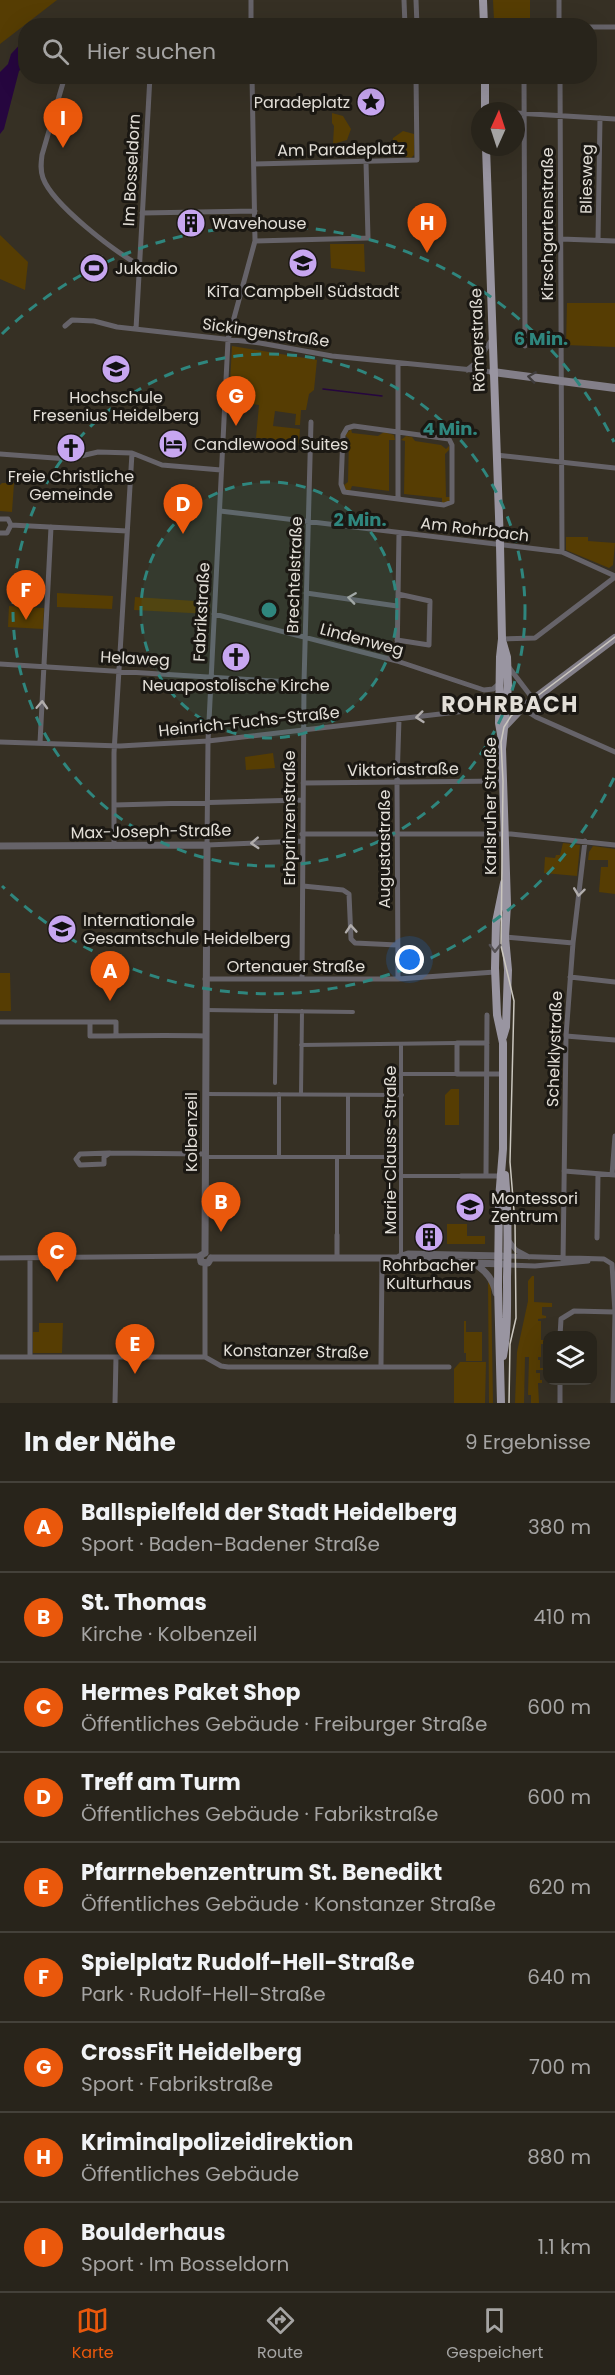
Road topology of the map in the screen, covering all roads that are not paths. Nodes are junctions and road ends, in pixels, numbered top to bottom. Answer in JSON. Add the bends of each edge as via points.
{"nodes":[{"id":1,"x":251,"y":0,"type":"edge"},
{"id":2,"x":404,"y":0,"type":"edge"},
{"id":3,"x":416,"y":0,"type":"edge"},
{"id":4,"x":483,"y":0,"type":"edge"},
{"id":5,"x":559,"y":0,"type":"edge"},
{"id":6,"x":251,"y":18,"type":"edge"},
{"id":7,"x":405,"y":18,"type":"edge"},
{"id":8,"x":417,"y":18,"type":"edge"},
{"id":9,"x":484,"y":18,"type":"edge"},
{"id":10,"x":559,"y":18,"type":"edge"},
{"id":11,"x":597,"y":27,"type":"edge"},
{"id":12,"x":615,"y":27,"type":"edge"},
{"id":13,"x":63,"y":84,"type":"edge"},
{"id":14,"x":150,"y":84,"type":"edge"},
{"id":15,"x":252,"y":84,"type":"edge"},
{"id":16,"x":416,"y":84,"type":"edge"},
{"id":17,"x":485,"y":84,"type":"edge"},
{"id":18,"x":524,"y":84,"type":"edge"},
{"id":19,"x":560,"y":84,"type":"edge"},
{"id":20,"x":485,"y":102,"type":"edge"},
{"id":21,"x":524,"y":102,"type":"edge"},
{"id":22,"x":525,"y":113,"type":"edge"},
{"id":23,"x":560,"y":115,"type":"junction"},
{"id":24,"x":600,"y":118,"type":"junction"},
{"id":25,"x":615,"y":119,"type":"edge"},
{"id":26,"x":486,"y":156,"type":"edge"},
{"id":27,"x":524,"y":156,"type":"edge"},
{"id":28,"x":366,"y":162,"type":"junction"},
{"id":29,"x":254,"y":164,"type":"junction"},
{"id":30,"x":255,"y":211,"type":"junction"},
{"id":31,"x":142,"y":213,"type":"junction"},
{"id":32,"x":561,"y":239,"type":"junction"},
{"id":33,"x":598,"y":240,"type":"junction"},
{"id":34,"x":255,"y":241,"type":"junction"},
{"id":35,"x":615,"y":241,"type":"edge"},
{"id":36,"x":139,"y":265,"type":"junction"},
{"id":37,"x":65,"y":326,"type":"dead end"},
{"id":38,"x":136,"y":329,"type":"junction"},
{"id":39,"x":492,"y":339,"type":"junction"},
{"id":40,"x":228,"y":340,"type":"junction"},
{"id":41,"x":525,"y":346,"type":"dead end"},
{"id":42,"x":399,"y":363,"type":"junction"},
{"id":43,"x":467,"y":370,"type":"junction"},
{"id":44,"x":493,"y":372,"type":"junction"},
{"id":45,"x":561,"y":381,"type":"junction"},
{"id":46,"x":615,"y":388,"type":"edge"},
{"id":47,"x":311,"y":422,"type":"dead end"},
{"id":48,"x":398,"y":432,"type":"junction"},
{"id":49,"x":132,"y":453,"type":"junction"},
{"id":50,"x":0,"y":454,"type":"edge"},
{"id":51,"x":496,"y":455,"type":"junction"},
{"id":52,"x":562,"y":462,"type":"junction"},
{"id":53,"x":615,"y":468,"type":"edge"},
{"id":54,"x":221,"y":470,"type":"junction"},
{"id":55,"x":398,"y":499,"type":"junction"},
{"id":56,"x":220,"y":511,"type":"junction"},
{"id":57,"x":0,"y":519,"type":"edge"},
{"id":58,"x":309,"y":523,"type":"junction"},
{"id":59,"x":11,"y":525,"type":"junction"},
{"id":60,"x":51,"y":527,"type":"junction"},
{"id":61,"x":127,"y":531,"type":"junction"},
{"id":62,"x":0,"y":533,"type":"edge"},
{"id":63,"x":399,"y":533,"type":"junction"},
{"id":64,"x":500,"y":545,"type":"junction"},
{"id":65,"x":562,"y":552,"type":"junction"},
{"id":66,"x":615,"y":576,"type":"edge"},
{"id":67,"x":306,"y":593,"type":"junction"},
{"id":68,"x":398,"y":594,"type":"junction"},
{"id":69,"x":397,"y":606,"type":"junction"},
{"id":70,"x":214,"y":614,"type":"junction"},
{"id":71,"x":305,"y":637,"type":"junction"},
{"id":72,"x":502,"y":639,"type":"junction"},
{"id":73,"x":615,"y":639,"type":"edge"},
{"id":74,"x":397,"y":640,"type":"junction"},
{"id":75,"x":397,"y":661,"type":"junction"},
{"id":76,"x":0,"y":664,"type":"edge"},
{"id":77,"x":507,"y":664,"type":"junction"},
{"id":78,"x":44,"y":666,"type":"junction"},
{"id":79,"x":119,"y":671,"type":"junction"},
{"id":80,"x":211,"y":676,"type":"junction"},
{"id":81,"x":304,"y":683,"type":"junction"},
{"id":82,"x":500,"y":683,"type":"junction"},
{"id":83,"x":537,"y":697,"type":"junction"},
{"id":84,"x":500,"y":707,"type":"junction"},
{"id":85,"x":522,"y":708,"type":"junction"},
{"id":86,"x":399,"y":719,"type":"junction"},
{"id":87,"x":506,"y":726,"type":"junction"},
{"id":88,"x":304,"y":729,"type":"junction"},
{"id":89,"x":502,"y":740,"type":"junction"},
{"id":90,"x":208,"y":741,"type":"junction"},
{"id":91,"x":0,"y":742,"type":"edge"},
{"id":92,"x":40,"y":743,"type":"junction"},
{"id":93,"x":114,"y":746,"type":"junction"},
{"id":94,"x":615,"y":752,"type":"edge"},
{"id":95,"x":504,"y":781,"type":"junction"},
{"id":96,"x":397,"y":782,"type":"junction"},
{"id":97,"x":303,"y":783,"type":"junction"},
{"id":98,"x":303,"y":800,"type":"junction"},
{"id":99,"x":208,"y":803,"type":"junction"},
{"id":100,"x":114,"y":805,"type":"junction"},
{"id":101,"x":398,"y":834,"type":"junction"},
{"id":102,"x":505,"y":834,"type":"junction"},
{"id":103,"x":302,"y":838,"type":"junction"},
{"id":104,"x":585,"y":841,"type":"junction"},
{"id":105,"x":189,"y":845,"type":"junction"},
{"id":106,"x":207,"y":845,"type":"junction"},
{"id":107,"x":615,"y":845,"type":"edge"},
{"id":108,"x":0,"y":846,"type":"edge"},
{"id":109,"x":114,"y":846,"type":"junction"},
{"id":110,"x":207,"y":862,"type":"junction"},
{"id":111,"x":504,"y":883,"type":"junction"},
{"id":112,"x":303,"y":886,"type":"junction"},
{"id":113,"x":505,"y":937,"type":"junction"},
{"id":114,"x":573,"y":943,"type":"junction"},
{"id":115,"x":398,"y":945,"type":"junction"},
{"id":116,"x":495,"y":972,"type":"junction"},
{"id":117,"x":570,"y":977,"type":"junction"},
{"id":118,"x":206,"y":979,"type":"junction"},
{"id":119,"x":398,"y":979,"type":"junction"},
{"id":120,"x":302,"y":980,"type":"junction"},
{"id":121,"x":615,"y":982,"type":"edge"},
{"id":122,"x":506,"y":999,"type":"junction"},
{"id":123,"x":205,"y":1010,"type":"junction"},
{"id":124,"x":276,"y":1011,"type":"junction"},
{"id":125,"x":302,"y":1011,"type":"junction"},
{"id":126,"x":353,"y":1012,"type":"dead end"},
{"id":127,"x":487,"y":1015,"type":"dead end"},
{"id":128,"x":0,"y":1022,"type":"edge"},
{"id":129,"x":90,"y":1022,"type":"junction"},
{"id":130,"x":116,"y":1036,"type":"junction"},
{"id":131,"x":205,"y":1036,"type":"junction"},
{"id":132,"x":566,"y":1036,"type":"junction"},
{"id":133,"x":503,"y":1037,"type":"junction"},
{"id":134,"x":615,"y":1040,"type":"edge"},
{"id":135,"x":457,"y":1043,"type":"junction"},
{"id":136,"x":487,"y":1043,"type":"junction"},
{"id":137,"x":401,"y":1044,"type":"junction"},
{"id":138,"x":302,"y":1045,"type":"junction"},
{"id":139,"x":402,"y":1074,"type":"junction"},
{"id":140,"x":457,"y":1074,"type":"junction"},
{"id":141,"x":487,"y":1074,"type":"junction"},
{"id":142,"x":503,"y":1074,"type":"junction"},
{"id":143,"x":275,"y":1083,"type":"dead end"},
{"id":144,"x":205,"y":1094,"type":"junction"},
{"id":145,"x":279,"y":1094,"type":"junction"},
{"id":146,"x":301,"y":1094,"type":"junction"},
{"id":147,"x":348,"y":1095,"type":"junction"},
{"id":148,"x":402,"y":1095,"type":"junction"},
{"id":149,"x":615,"y":1136,"type":"edge"},
{"id":150,"x":503,"y":1149,"type":"junction"},
{"id":151,"x":110,"y":1153,"type":"junction"},
{"id":152,"x":205,"y":1155,"type":"junction"},
{"id":153,"x":279,"y":1157,"type":"junction"},
{"id":154,"x":337,"y":1157,"type":"junction"},
{"id":155,"x":348,"y":1157,"type":"junction"},
{"id":156,"x":401,"y":1157,"type":"junction"},
{"id":157,"x":564,"y":1171,"type":"junction"},
{"id":158,"x":598,"y":1174,"type":"junction"},
{"id":159,"x":613,"y":1175,"type":"edge"},
{"id":160,"x":401,"y":1176,"type":"junction"},
{"id":161,"x":460,"y":1176,"type":"joint"},
{"id":162,"x":486,"y":1176,"type":"junction"},
{"id":163,"x":501,"y":1176,"type":"junction"},
{"id":164,"x":337,"y":1235,"type":"joint"},
{"id":165,"x":507,"y":1237,"type":"junction"},
{"id":166,"x":597,"y":1238,"type":"dead end"},
{"id":167,"x":399,"y":1257,"type":"junction"},
{"id":168,"x":0,"y":1258,"type":"edge"},
{"id":169,"x":30,"y":1258,"type":"junction"},
{"id":170,"x":205,"y":1258,"type":"junction"},
{"id":171,"x":337,"y":1258,"type":"junction"},
{"id":172,"x":381,"y":1258,"type":"junction"},
{"id":173,"x":531,"y":1258,"type":"junction"},
{"id":174,"x":503,"y":1260,"type":"junction"},
{"id":175,"x":562,"y":1260,"type":"junction"},
{"id":176,"x":473,"y":1263,"type":"junction"},
{"id":177,"x":498,"y":1308,"type":"junction"},
{"id":178,"x":615,"y":1312,"type":"edge"},
{"id":179,"x":561,"y":1331,"type":"edge"},
{"id":180,"x":30,"y":1356,"type":"junction"},
{"id":181,"x":0,"y":1357,"type":"edge"},
{"id":182,"x":116,"y":1357,"type":"junction"},
{"id":183,"x":205,"y":1357,"type":"junction"},
{"id":184,"x":381,"y":1365,"type":"junction"},
{"id":185,"x":615,"y":1365,"type":"edge"},
{"id":186,"x":501,"y":1366,"type":"junction"},
{"id":187,"x":449,"y":1367,"type":"dead end"},
{"id":188,"x":560,"y":1385,"type":"edge"},
{"id":189,"x":115,"y":1403,"type":"edge"},
{"id":190,"x":501,"y":1403,"type":"edge"},
{"id":191,"x":560,"y":1403,"type":"edge"},
{"id":192,"x":614,"y":1403,"type":"edge"}],
"edges":[{"from":1,"to":6,"type":"street"},
{"from":2,"to":7,"type":"street"},
{"from":3,"to":8,"type":"street"},
{"from":4,"to":9,"type":"main road"},
{"from":5,"to":10,"type":"street"},
{"from":11,"to":12,"type":"street"},
{"from":13,"to":36,"type":"street","name":"Im Bosseldorn","via":[[42,155],[42,176],[59,201]]},
{"from":14,"to":31,"type":"street","name":"Im Bosseldorn"},
{"from":15,"to":29,"type":"street","name":"Fabrikstraße"},
{"from":16,"to":28,"type":"street","name":"Am Paradeplatz","via":[[417,160]]},
{"from":17,"to":20,"type":"main road"},
{"from":18,"to":21,"type":"street"},
{"from":19,"to":23,"type":"street","name":"Kirschgartenstraße"},
{"from":22,"to":23,"type":"street"},
{"from":23,"to":24,"type":"street"},
{"from":23,"to":32,"type":"street","name":"Kirschgartenstraße"},
{"from":24,"to":25,"type":"street"},
{"from":24,"to":33,"type":"street","name":"Bliesweg"},
{"from":26,"to":39,"type":"main road","name":"Römerstraße"},
{"from":27,"to":41,"type":"street"},
{"from":28,"to":29,"type":"street","name":"Am Paradeplatz"},
{"from":28,"to":34,"type":"street","via":[[368,238]]},
{"from":29,"to":30,"type":"street","name":"Fabrikstraße"},
{"from":30,"to":31,"type":"street"},
{"from":30,"to":34,"type":"street","name":"Fabrikstraße"},
{"from":31,"to":36,"type":"street","name":"Im Bosseldorn"},
{"from":32,"to":33,"type":"street"},
{"from":32,"to":45,"type":"street","name":"Kirschgartenstraße"},
{"from":33,"to":35,"type":"street"},
{"from":34,"to":40,"type":"street","name":"Fabrikstraße"},
{"from":36,"to":38,"type":"street","name":"Im Bosseldorn"},
{"from":37,"to":38,"type":"street","name":"Sickingenstraße","via":[[75,319]]},
{"from":38,"to":40,"type":"street","name":"Sickingenstraße"},
{"from":39,"to":43,"type":"street"},
{"from":39,"to":44,"type":"main road","name":"Römerstraße"},
{"from":40,"to":42,"type":"street","name":"Sickingenstraße"},
{"from":40,"to":54,"type":"street","name":"Fabrikstraße"},
{"from":42,"to":43,"type":"street","name":"Sickingenstraße"},
{"from":42,"to":48,"type":"street"},
{"from":43,"to":44,"type":"street","name":"Sickingenstraße"},
{"from":45,"to":44,"type":"main road","name":"Sickingenstraße","one_way":true},
{"from":44,"to":51,"type":"main road","name":"Römerstraße"},
{"from":45,"to":46,"type":"main road","name":"Sickingenstraße"},
{"from":45,"to":52,"type":"street","name":"Kirschgartenstraße"},
{"from":47,"to":58,"type":"street","name":"Brechtelstraße"},
{"from":48,"to":55,"type":"street"},
{"from":48,"to":55,"type":"street","via":[[451,441],[453,496],[451,503],[444,505]]},
{"from":48,"to":55,"type":"street","via":[[347,428],[343,435],[341,484],[346,493]]},
{"from":49,"to":50,"type":"street","via":[[98,452],[68,459]]},
{"from":49,"to":54,"type":"street","via":[[162,465]]},
{"from":49,"to":61,"type":"street"},
{"from":51,"to":52,"type":"street"},
{"from":51,"to":64,"type":"main road","name":"Römerstraße"},
{"from":52,"to":53,"type":"street"},
{"from":52,"to":65,"type":"street","name":"Kirschgartenstraße"},
{"from":54,"to":56,"type":"street","name":"Fabrikstraße"},
{"from":56,"to":58,"type":"street","name":"Am Rohrbach"},
{"from":56,"to":70,"type":"street","name":"Fabrikstraße"},
{"from":57,"to":59,"type":"street","via":[[8,519]]},
{"from":58,"to":63,"type":"street","name":"Am Rohrbach"},
{"from":58,"to":67,"type":"street","name":"Brechtelstraße"},
{"from":59,"to":60,"type":"street"},
{"from":59,"to":62,"type":"street","via":[[7,533]]},
{"from":60,"to":61,"type":"street"},
{"from":60,"to":78,"type":"street"},
{"from":61,"to":79,"type":"street"},
{"from":63,"to":64,"type":"street","name":"Am Rohrbach"},
{"from":63,"to":68,"type":"street"},
{"from":64,"to":65,"type":"street","name":"Am Rohrbach"},
{"from":64,"to":72,"type":"main road","name":"Römerstraße"},
{"from":65,"to":66,"type":"street","name":"Am Rohrbach"},
{"from":66,"to":72,"type":"street","via":[[535,638]]},
{"from":69,"to":67,"type":"street","one_way":true},
{"from":67,"to":71,"type":"street","name":"Brechtelstraße"},
{"from":68,"to":69,"type":"street"},
{"from":68,"to":74,"type":"street","via":[[430,601],[429,645]]},
{"from":69,"to":74,"type":"street"},
{"from":70,"to":71,"type":"street","name":"Lindenweg"},
{"from":70,"to":80,"type":"street","name":"Fabrikstraße"},
{"from":71,"to":75,"type":"street","name":"Lindenweg"},
{"from":71,"to":81,"type":"street","name":"Brechtelstraße"},
{"from":72,"to":77,"type":"main road","name":"Römerstraße"},
{"from":72,"to":82,"type":"main road","name":"Römerstraße"},
{"from":73,"to":83,"type":"main road","name":"Karlsruher Straße"},
{"from":74,"to":75,"type":"street"},
{"from":75,"to":82,"type":"street","name":"Lindenweg","via":[[484,690]]},
{"from":76,"to":78,"type":"street","name":"Helaweg"},
{"from":77,"to":83,"type":"street","via":[[530,695]]},
{"from":77,"to":87,"type":"main road","name":"Römerstraße"},
{"from":78,"to":79,"type":"street","name":"Helaweg"},
{"from":92,"to":78,"type":"street","one_way":true},
{"from":79,"to":80,"type":"street","name":"Helaweg"},
{"from":79,"to":93,"type":"street"},
{"from":80,"to":81,"type":"street","name":"Helaweg"},
{"from":80,"to":90,"type":"street","name":"Fabrikstraße"},
{"from":81,"to":88,"type":"street","name":"Brechtelstraße"},
{"from":82,"to":84,"type":"main road","name":"Römerstraße"},
{"from":83,"to":85,"type":"main road","name":"Karlsruher Straße"},
{"from":84,"to":86,"type":"street","name":"Heinrich-Fuchs-Straße","one_way":true},
{"from":84,"to":89,"type":"main road","name":"Römerstraße"},
{"from":85,"to":87,"type":"main road","name":"Karlsruher Straße"},
{"from":85,"to":94,"type":"street"},
{"from":86,"to":88,"type":"street","name":"Heinrich-Fuchs-Straße"},
{"from":86,"to":96,"type":"street","name":"Augustastraße"},
{"from":87,"to":89,"type":"main road","name":"Karlsruher Straße"},
{"from":88,"to":90,"type":"street","name":"Heinrich-Fuchs-Straße"},
{"from":88,"to":97,"type":"street","name":"Erbprinzenstraße"},
{"from":89,"to":95,"type":"main road","name":"Karlsruher Straße"},
{"from":90,"to":93,"type":"street","name":"Heinrich-Fuchs-Straße"},
{"from":90,"to":99,"type":"street","name":"Kolbenzeil"},
{"from":91,"to":92,"type":"street","name":"Heinrich-Fuchs-Straße"},
{"from":92,"to":93,"type":"street","name":"Heinrich-Fuchs-Straße"},
{"from":93,"to":100,"type":"street"},
{"from":95,"to":96,"type":"street","name":"Viktoriastraße"},
{"from":95,"to":102,"type":"main road","name":"Karlsruher Straße"},
{"from":96,"to":97,"type":"street","name":"Viktoriastraße"},
{"from":96,"to":101,"type":"street","name":"Augustastraße"},
{"from":97,"to":98,"type":"street","name":"Erbprinzenstraße"},
{"from":98,"to":99,"type":"street"},
{"from":98,"to":103,"type":"street","name":"Erbprinzenstraße"},
{"from":99,"to":100,"type":"street"},
{"from":99,"to":106,"type":"street","name":"Kolbenzeil"},
{"from":100,"to":109,"type":"street"},
{"from":101,"to":102,"type":"street","name":"Max-Joseph-Straße"},
{"from":101,"to":103,"type":"street","name":"Max-Joseph-Straße"},
{"from":101,"to":115,"type":"street","name":"Augustastraße"},
{"from":102,"to":104,"type":"street","name":"Max-Joseph-Straße"},
{"from":102,"to":111,"type":"main road","name":"Karlsruher Straße"},
{"from":103,"to":106,"type":"street","name":"Max-Joseph-Straße","one_way":true},
{"from":103,"to":112,"type":"street","name":"Erbprinzenstraße"},
{"from":104,"to":107,"type":"street","name":"Max-Joseph-Straße"},
{"from":104,"to":114,"type":"street","name":"Schelklystraße","one_way":true},
{"from":105,"to":106,"type":"street","name":"Max-Joseph-Straße"},
{"from":105,"to":109,"type":"street","name":"Max-Joseph-Straße"},
{"from":105,"to":110,"type":"street","via":[[199,850]]},
{"from":106,"to":110,"type":"street","name":"Kolbenzeil"},
{"from":108,"to":109,"type":"street","name":"Max-Joseph-Straße"},
{"from":110,"to":118,"type":"street","name":"Kolbenzeil"},
{"from":111,"to":113,"type":"main road","name":"Karlsruher Straße"},
{"from":111,"to":116,"type":"main road","name":"Karlsruher Straße","one_way":true,"via":[[496,922]]},
{"from":115,"to":112,"type":"street","one_way":true,"via":[[355,944],[351,939],[349,894]]},
{"from":112,"to":120,"type":"street","name":"Erbprinzenstraße"},
{"from":113,"to":114,"type":"street"},
{"from":113,"to":122,"type":"main road","name":"Karlsruher Straße"},
{"from":114,"to":117,"type":"street","name":"Schelklystraße"},
{"from":115,"to":119,"type":"street","name":"Augustastraße"},
{"from":116,"to":119,"type":"street","name":"Ortenauer Straße"},
{"from":116,"to":122,"type":"main road"},
{"from":116,"to":133,"type":"main road","name":"Karlsruher Straße","via":[[497,1015]]},
{"from":117,"to":121,"type":"street"},
{"from":117,"to":132,"type":"street","name":"Schelklystraße"},
{"from":118,"to":120,"type":"street","name":"Ortenauer Straße"},
{"from":118,"to":123,"type":"street","name":"Kolbenzeil"},
{"from":119,"to":120,"type":"street","name":"Ortenauer Straße"},
{"from":122,"to":133,"type":"main road","name":"Karlsruher Straße"},
{"from":123,"to":124,"type":"street"},
{"from":123,"to":131,"type":"street","name":"Kolbenzeil"},
{"from":124,"to":125,"type":"street"},
{"from":124,"to":143,"type":"street"},
{"from":125,"to":126,"type":"street"},
{"from":125,"to":138,"type":"street"},
{"from":127,"to":136,"type":"street"},
{"from":128,"to":129,"type":"street"},
{"from":129,"to":130,"type":"street","via":[[90,1036]]},
{"from":129,"to":130,"type":"street","via":[[116,1022]]},
{"from":130,"to":131,"type":"street"},
{"from":131,"to":144,"type":"street","name":"Kolbenzeil"},
{"from":132,"to":134,"type":"street"},
{"from":132,"to":157,"type":"street","name":"Schelklystraße"},
{"from":133,"to":142,"type":"main road","name":"Karlsruher Straße"},
{"from":135,"to":136,"type":"street"},
{"from":135,"to":137,"type":"street"},
{"from":135,"to":140,"type":"street"},
{"from":136,"to":141,"type":"street"},
{"from":137,"to":138,"type":"street"},
{"from":137,"to":139,"type":"street","name":"Marie-Clauss-Straße"},
{"from":138,"to":146,"type":"street"},
{"from":139,"to":140,"type":"street"},
{"from":139,"to":148,"type":"street","name":"Marie-Clauss-Straße"},
{"from":140,"to":141,"type":"street"},
{"from":141,"to":142,"type":"street"},
{"from":141,"to":162,"type":"street"},
{"from":142,"to":150,"type":"main road","name":"Karlsruher Straße"},
{"from":144,"to":145,"type":"street"},
{"from":144,"to":152,"type":"street","name":"Kolbenzeil"},
{"from":145,"to":146,"type":"street"},
{"from":145,"to":153,"type":"street"},
{"from":146,"to":147,"type":"street"},
{"from":147,"to":148,"type":"street"},
{"from":147,"to":155,"type":"street"},
{"from":148,"to":156,"type":"street","name":"Marie-Clauss-Straße"},
{"from":149,"to":159,"type":"street"},
{"from":150,"to":163,"type":"main road","name":"Karlsruher Straße"},
{"from":150,"to":165,"type":"main road","name":"Karlsruher Straße"},
{"from":151,"to":151,"type":"street","via":[[104,1157],[104,1164],[98,1166],[80,1165],[76,1159],[80,1154]]},
{"from":151,"to":152,"type":"street"},
{"from":152,"to":153,"type":"street"},
{"from":152,"to":170,"type":"street","name":"Kolbenzeil"},
{"from":153,"to":154,"type":"street"},
{"from":154,"to":155,"type":"street"},
{"from":154,"to":164,"type":"street"},
{"from":155,"to":156,"type":"street"},
{"from":156,"to":160,"type":"street","name":"Marie-Clauss-Straße"},
{"from":157,"to":158,"type":"street"},
{"from":157,"to":175,"type":"street","name":"Schelklystraße"},
{"from":158,"to":159,"type":"street"},
{"from":158,"to":166,"type":"street"},
{"from":160,"to":161,"type":"street"},
{"from":160,"to":167,"type":"street","name":"Marie-Clauss-Straße"},
{"from":161,"to":162,"type":"street"},
{"from":162,"to":163,"type":"street"},
{"from":163,"to":174,"type":"main road","name":"Karlsruher Straße"},
{"from":164,"to":171,"type":"street"},
{"from":165,"to":173,"type":"street","via":[[516,1250]]},
{"from":165,"to":174,"type":"main road","name":"Karlsruher Straße"},
{"from":167,"to":172,"type":"street"},
{"from":167,"to":174,"type":"street","via":[[408,1254]]},
{"from":167,"to":176,"type":"street"},
{"from":168,"to":169,"type":"street"},
{"from":169,"to":170,"type":"street"},
{"from":169,"to":180,"type":"street"},
{"from":170,"to":171,"type":"street"},
{"from":170,"to":183,"type":"street","name":"Kolbenzeil"},
{"from":171,"to":172,"type":"street"},
{"from":172,"to":184,"type":"street"},
{"from":173,"to":174,"type":"street"},
{"from":173,"to":175,"type":"street"},
{"from":174,"to":175,"type":"street"},
{"from":174,"to":176,"type":"street"},
{"from":174,"to":177,"type":"main road","name":"Karlsruher Straße"},
{"from":174,"to":186,"type":"main road","name":"Karlsruher Straße","via":[[506,1340]]},
{"from":175,"to":178,"type":"street","via":[[604,1259],[612,1264]]},
{"from":176,"to":177,"type":"street","via":[[486,1271],[495,1286]]},
{"from":177,"to":186,"type":"main road","name":"Karlsruher Straße"},
{"from":178,"to":179,"type":"street","via":[[569,1312],[561,1319]]},
{"from":178,"to":185,"type":"street"},
{"from":180,"to":181,"type":"street","name":"Konstanzer Straße"},
{"from":180,"to":182,"type":"street","name":"Konstanzer Straße"},
{"from":182,"to":183,"type":"street","name":"Konstanzer Straße"},
{"from":182,"to":189,"type":"street"},
{"from":183,"to":184,"type":"street","name":"Konstanzer Straße","via":[[228,1367]]},
{"from":184,"to":187,"type":"street","name":"Konstanzer Straße"},
{"from":185,"to":192,"type":"street"},
{"from":186,"to":190,"type":"main road","name":"Karlsruher Straße"},
{"from":188,"to":191,"type":"street"}]}
